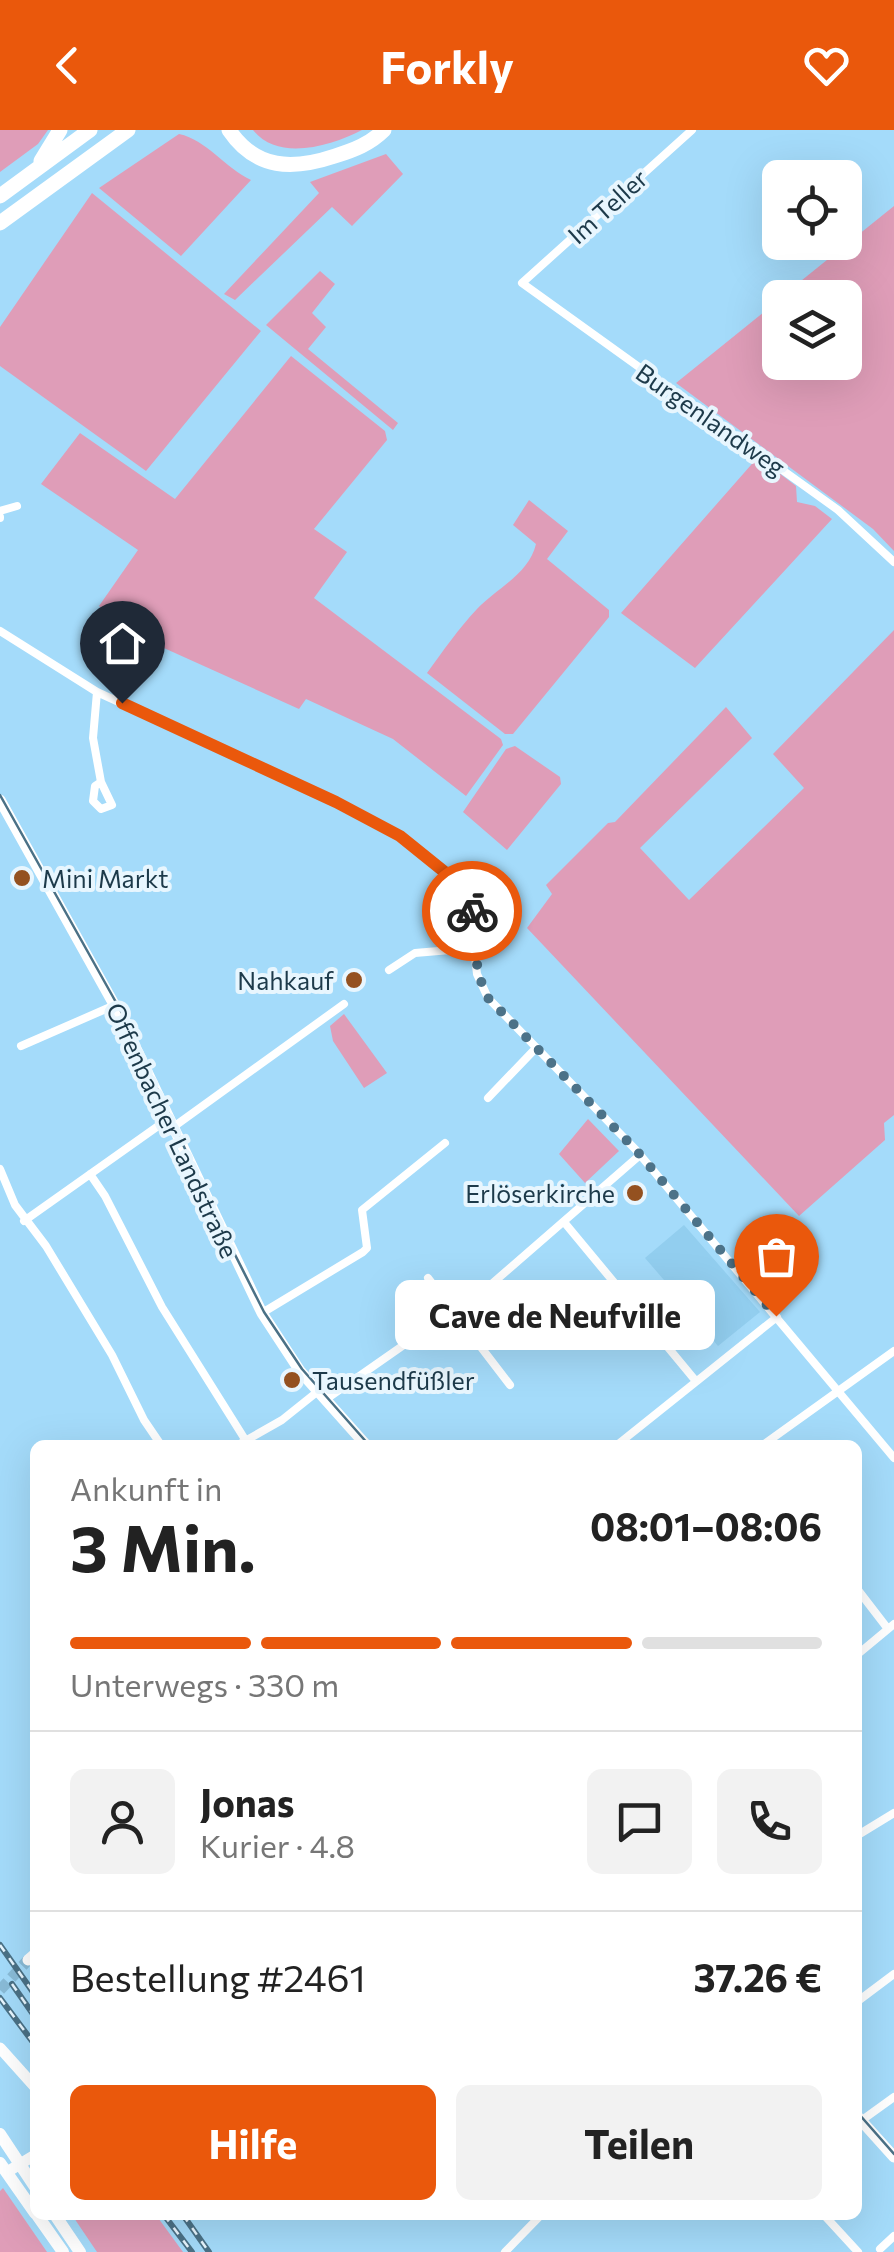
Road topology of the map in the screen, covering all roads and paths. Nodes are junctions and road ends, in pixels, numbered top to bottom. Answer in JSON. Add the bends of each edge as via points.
{"nodes":[{"id":1,"x":60,"y":130,"type":"edge"},
{"id":2,"x":90,"y":130,"type":"edge"},
{"id":3,"x":128,"y":130,"type":"edge"},
{"id":4,"x":232,"y":130,"type":"edge"},
{"id":5,"x":376,"y":130,"type":"edge"},
{"id":6,"x":384,"y":130,"type":"edge"},
{"id":7,"x":692,"y":130,"type":"edge"},
{"id":8,"x":36,"y":168,"type":"junction"},
{"id":9,"x":0,"y":196,"type":"edge"},
{"id":10,"x":0,"y":222,"type":"edge"},
{"id":11,"x":522,"y":283,"type":"joint"},
{"id":12,"x":17,"y":506,"type":"dead end"},
{"id":13,"x":0,"y":515,"type":"edge"},
{"id":14,"x":894,"y":562,"type":"edge"},
{"id":15,"x":1,"y":631,"type":"edge"},
{"id":16,"x":97,"y":692,"type":"junction"},
{"id":17,"x":101,"y":782,"type":"dead end"},
{"id":18,"x":0,"y":800,"type":"edge"},
{"id":19,"x":474,"y":948,"type":"junction"},
{"id":20,"x":388,"y":970,"type":"dead end"},
{"id":21,"x":344,"y":1004,"type":"dead end"},
{"id":22,"x":114,"y":1005,"type":"junction"},
{"id":23,"x":21,"y":1046,"type":"dead end"},
{"id":24,"x":536,"y":1048,"type":"junction"},
{"id":25,"x":488,"y":1098,"type":"dead end"},
{"id":26,"x":170,"y":1123,"type":"junction"},
{"id":27,"x":445,"y":1143,"type":"dead end"},
{"id":28,"x":640,"y":1155,"type":"junction"},
{"id":29,"x":0,"y":1169,"type":"edge"},
{"id":30,"x":90,"y":1174,"type":"junction"},
{"id":31,"x":24,"y":1221,"type":"junction"},
{"id":32,"x":564,"y":1222,"type":"junction"},
{"id":33,"x":428,"y":1278,"type":"dead end"},
{"id":34,"x":262,"y":1313,"type":"junction"},
{"id":35,"x":452,"y":1314,"type":"junction"},
{"id":36,"x":776,"y":1316,"type":"junction"},
{"id":37,"x":894,"y":1351,"type":"edge"},
{"id":38,"x":695,"y":1380,"type":"junction"},
{"id":39,"x":510,"y":1385,"type":"dead end"},
{"id":40,"x":839,"y":1392,"type":"junction"},
{"id":41,"x":321,"y":1396,"type":"junction"},
{"id":42,"x":158,"y":1440,"type":"edge"},
{"id":43,"x":240,"y":1440,"type":"edge"},
{"id":44,"x":247,"y":1440,"type":"edge"},
{"id":45,"x":361,"y":1440,"type":"edge"},
{"id":46,"x":623,"y":1440,"type":"edge"},
{"id":47,"x":770,"y":1440,"type":"edge"},
{"id":48,"x":894,"y":1458,"type":"edge"},
{"id":49,"x":862,"y":1594,"type":"edge"},
{"id":50,"x":891,"y":1627,"type":"edge"},
{"id":51,"x":862,"y":1651,"type":"edge"},
{"id":52,"x":894,"y":1813,"type":"edge"},
{"id":53,"x":862,"y":1833,"type":"edge"},
{"id":54,"x":894,"y":1974,"type":"edge"},
{"id":55,"x":862,"y":1998,"type":"edge"},
{"id":56,"x":0,"y":2048,"type":"edge"},
{"id":57,"x":30,"y":2081,"type":"edge"},
{"id":58,"x":894,"y":2097,"type":"edge"},
{"id":59,"x":862,"y":2118,"type":"edge"},
{"id":60,"x":862,"y":2123,"type":"edge"},
{"id":61,"x":0,"y":2134,"type":"edge"},
{"id":62,"x":894,"y":2157,"type":"edge"},
{"id":63,"x":3,"y":2168,"type":"edge"},
{"id":64,"x":30,"y":2174,"type":"edge"},
{"id":65,"x":30,"y":2206,"type":"edge"},
{"id":66,"x":40,"y":2220,"type":"edge"},
{"id":67,"x":58,"y":2220,"type":"edge"},
{"id":68,"x":536,"y":2220,"type":"edge"},
{"id":69,"x":829,"y":2220,"type":"edge"},
{"id":70,"x":894,"y":2236,"type":"edge"},
{"id":71,"x":880,"y":2249,"type":"dead end"},
{"id":72,"x":63,"y":2252,"type":"edge"},
{"id":73,"x":80,"y":2252,"type":"edge"},
{"id":74,"x":504,"y":2252,"type":"edge"},
{"id":75,"x":858,"y":2252,"type":"edge"}],
"edges":[{"from":1,"to":8,"type":"highway"},
{"from":2,"to":8,"type":"highway"},
{"from":3,"to":10,"type":"highway"},
{"from":4,"to":5,"type":"highway","via":[[257,152],[286,160],[337,150]]},
{"from":4,"to":6,"type":"highway","via":[[252,155],[284,166],[352,151]]},
{"from":7,"to":11,"type":"street","name":"Im Teller"},
{"from":8,"to":9,"type":"highway"},
{"from":11,"to":14,"type":"street","name":"Burgenlandweg","via":[[838,510]]},
{"from":12,"to":13,"type":"street"},
{"from":15,"to":16,"type":"street"},
{"from":16,"to":17,"type":"street","via":[[92,728]]},
{"from":16,"to":19,"type":"street","via":[[400,836],[462,886],[472,908]]},
{"from":18,"to":22,"type":"main road","name":"Offenbacher Landstraße"},
{"from":19,"to":20,"type":"street","via":[[415,953]]},
{"from":19,"to":24,"type":"street","via":[[482,987]]},
{"from":21,"to":26,"type":"street"},
{"from":22,"to":23,"type":"street"},
{"from":22,"to":26,"type":"main road","name":"Offenbacher Landstraße"},
{"from":24,"to":25,"type":"street"},
{"from":24,"to":28,"type":"street"},
{"from":26,"to":30,"type":"street"},
{"from":26,"to":34,"type":"main road","name":"Offenbacher Landstraße"},
{"from":27,"to":34,"type":"street","via":[[362,1210],[368,1238],[363,1252]]},
{"from":28,"to":32,"type":"street"},
{"from":28,"to":36,"type":"street"},
{"from":29,"to":31,"type":"street"},
{"from":30,"to":31,"type":"street"},
{"from":30,"to":43,"type":"street"},
{"from":31,"to":42,"type":"street","via":[[46,1246]]},
{"from":32,"to":35,"type":"street"},
{"from":32,"to":38,"type":"street"},
{"from":33,"to":35,"type":"street"},
{"from":34,"to":41,"type":"main road","name":"Offenbacher Landstraße"},
{"from":35,"to":39,"type":"street"},
{"from":35,"to":41,"type":"street"},
{"from":36,"to":38,"type":"street"},
{"from":36,"to":40,"type":"street"},
{"from":37,"to":40,"type":"street"},
{"from":38,"to":46,"type":"street"},
{"from":40,"to":47,"type":"street"},
{"from":40,"to":48,"type":"street"},
{"from":41,"to":44,"type":"street"},
{"from":41,"to":45,"type":"main road","name":"Offenbacher Landstraße"},
{"from":49,"to":50,"type":"street"},
{"from":50,"to":51,"type":"street"},
{"from":52,"to":53,"type":"street"},
{"from":54,"to":55,"type":"street"},
{"from":56,"to":57,"type":"main road"},
{"from":58,"to":59,"type":"street"},
{"from":60,"to":62,"type":"main road"},
{"from":61,"to":64,"type":"main road"},
{"from":63,"to":64,"type":"main road"},
{"from":63,"to":65,"type":"main road"},
{"from":66,"to":72,"type":"main road"},
{"from":67,"to":73,"type":"main road"},
{"from":68,"to":74,"type":"street"},
{"from":69,"to":75,"type":"street"},
{"from":70,"to":71,"type":"street"}]}
